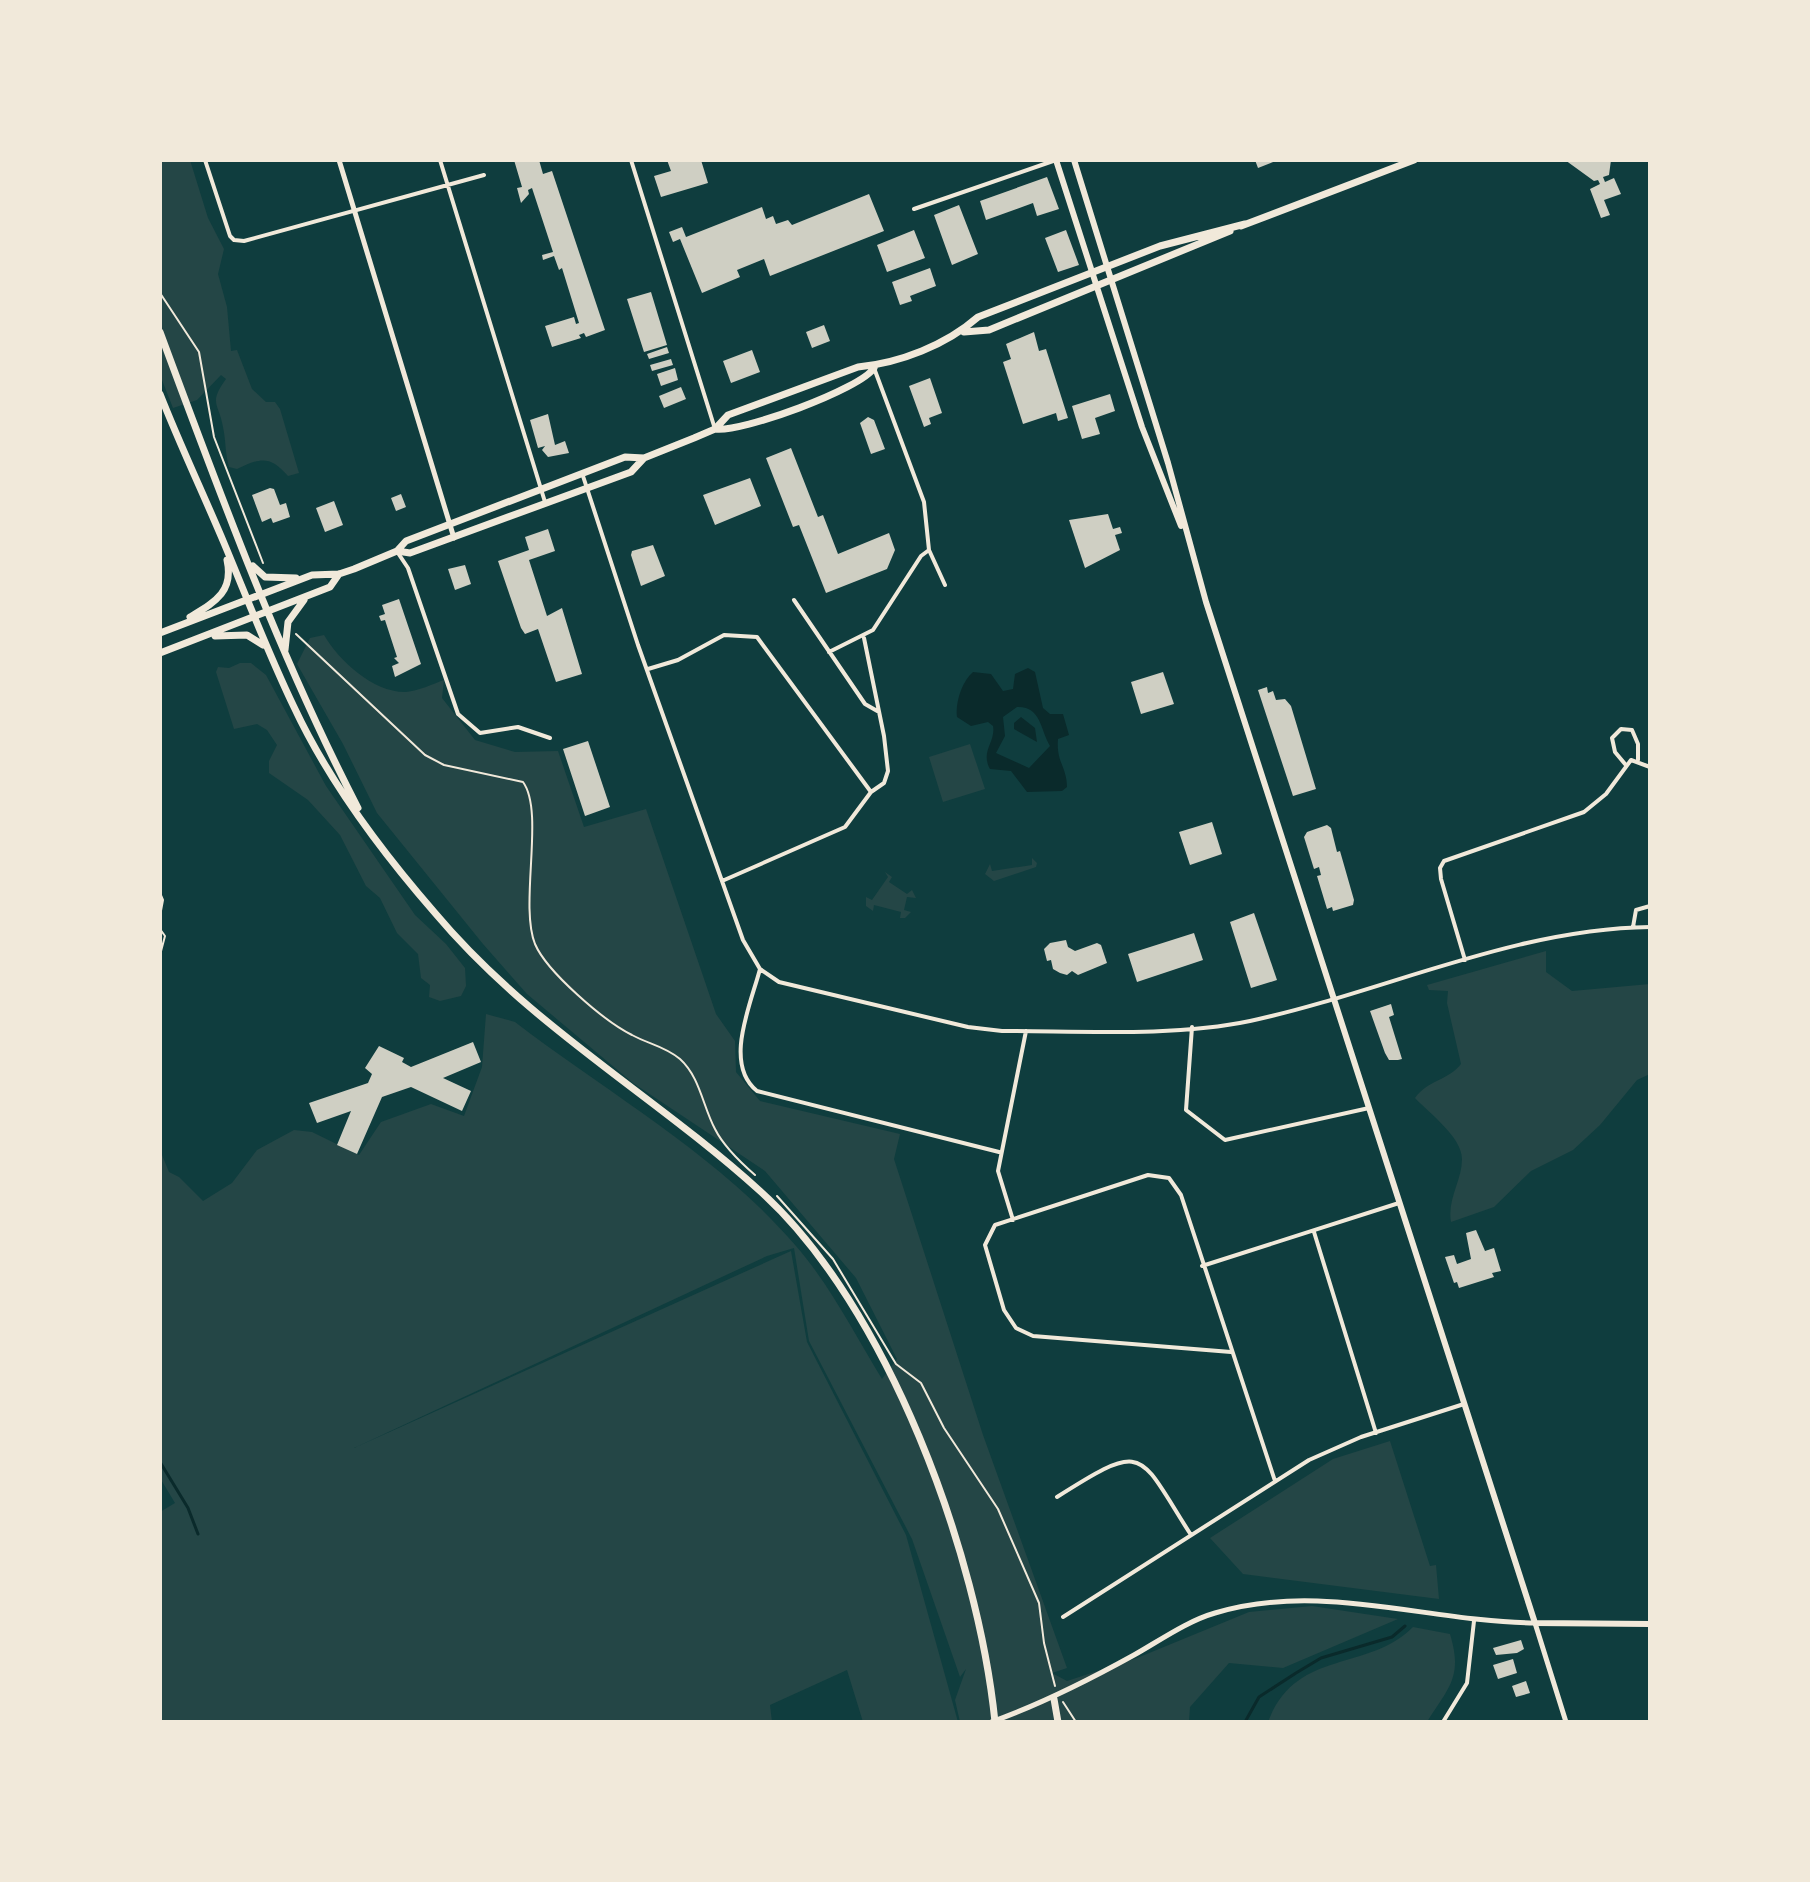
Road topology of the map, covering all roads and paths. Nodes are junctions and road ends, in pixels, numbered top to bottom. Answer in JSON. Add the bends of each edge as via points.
{"nodes":[{"id":1,"x":205,"y":160,"type":"edge"},
{"id":2,"x":339,"y":160,"type":"edge"},
{"id":3,"x":440,"y":160,"type":"edge"},
{"id":4,"x":631,"y":160,"type":"edge"},
{"id":5,"x":1056,"y":160,"type":"edge"},
{"id":6,"x":1074,"y":160,"type":"edge"},
{"id":7,"x":1414,"y":160,"type":"edge"},
{"id":8,"x":484,"y":175,"type":"dead end"},
{"id":9,"x":448,"y":186,"type":"junction"},
{"id":10,"x":914,"y":209,"type":"dead end"},
{"id":11,"x":355,"y":212,"type":"junction"},
{"id":12,"x":1245,"y":224,"type":"junction"},
{"id":13,"x":1107,"y":267,"type":"junction"},
{"id":14,"x":1092,"y":273,"type":"junction"},
{"id":15,"x":1110,"y":281,"type":"junction"},
{"id":16,"x":1096,"y":287,"type":"junction"},
{"id":17,"x":160,"y":293,"type":"edge"},
{"id":18,"x":160,"y":332,"type":"edge"},
{"id":19,"x":964,"y":332,"type":"junction"},
{"id":20,"x":874,"y":368,"type":"junction"},
{"id":21,"x":1141,"y":378,"type":"junction"},
{"id":22,"x":1128,"y":382,"type":"junction"},
{"id":23,"x":160,"y":394,"type":"edge"},
{"id":24,"x":715,"y":429,"type":"junction"},
{"id":25,"x":644,"y":458,"type":"junction"},
{"id":26,"x":582,"y":473,"type":"junction"},
{"id":27,"x":540,"y":488,"type":"junction"},
{"id":28,"x":588,"y":489,"type":"junction"},
{"id":29,"x":546,"y":504,"type":"junction"},
{"id":30,"x":450,"y":524,"type":"junction"},
{"id":31,"x":1186,"y":537,"type":"junction"},
{"id":32,"x":454,"y":538,"type":"junction"},
{"id":33,"x":224,"y":542,"type":"junction"},
{"id":34,"x":929,"y":550,"type":"junction"},
{"id":35,"x":397,"y":551,"type":"junction"},
{"id":36,"x":245,"y":553,"type":"junction"},
{"id":37,"x":268,"y":571,"type":"dead end"},
{"id":38,"x":339,"y":574,"type":"junction"},
{"id":39,"x":302,"y":578,"type":"junction"},
{"id":40,"x":945,"y":585,"type":"dead end"},
{"id":41,"x":260,"y":594,"type":"junction"},
{"id":42,"x":306,"y":597,"type":"junction"},
{"id":43,"x":246,"y":599,"type":"junction"},
{"id":44,"x":794,"y":600,"type":"dead end"},
{"id":45,"x":267,"y":612,"type":"junction"},
{"id":46,"x":253,"y":617,"type":"junction"},
{"id":47,"x":172,"y":628,"type":"junction"},
{"id":48,"x":291,"y":631,"type":"dead end"},
{"id":49,"x":160,"y":633,"type":"edge"},
{"id":50,"x":205,"y":636,"type":"junction"},
{"id":51,"x":864,"y":638,"type":"junction"},
{"id":52,"x":269,"y":651,"type":"junction"},
{"id":53,"x":829,"y":652,"type":"junction"},
{"id":54,"x":160,"y":653,"type":"edge"},
{"id":55,"x":285,"y":656,"type":"junction"},
{"id":56,"x":648,"y":669,"type":"junction"},
{"id":57,"x":879,"y":712,"type":"junction"},
{"id":58,"x":550,"y":738,"type":"dead end"},
{"id":59,"x":1638,"y":760,"type":"junction"},
{"id":60,"x":1625,"y":764,"type":"junction"},
{"id":61,"x":1650,"y":767,"type":"edge"},
{"id":62,"x":871,"y":792,"type":"junction"},
{"id":63,"x":368,"y":828,"type":"junction"},
{"id":64,"x":722,"y":881,"type":"junction"},
{"id":65,"x":160,"y":893,"type":"edge"},
{"id":66,"x":1650,"y":906,"type":"edge"},
{"id":67,"x":160,"y":916,"type":"edge"},
{"id":68,"x":1633,"y":927,"type":"junction"},
{"id":69,"x":1650,"y":927,"type":"edge"},
{"id":70,"x":160,"y":929,"type":"edge"},
{"id":71,"x":160,"y":955,"type":"edge"},
{"id":72,"x":1465,"y":960,"type":"junction"},
{"id":73,"x":760,"y":969,"type":"junction"},
{"id":74,"x":1333,"y":999,"type":"junction"},
{"id":75,"x":1192,"y":1027,"type":"junction"},
{"id":76,"x":1026,"y":1031,"type":"junction"},
{"id":77,"x":1369,"y":1108,"type":"junction"},
{"id":78,"x":999,"y":1152,"type":"junction"},
{"id":79,"x":759,"y":1178,"type":"dead end"},
{"id":80,"x":768,"y":1187,"type":"dead end"},
{"id":81,"x":1399,"y":1203,"type":"junction"},
{"id":82,"x":1013,"y":1220,"type":"junction"},
{"id":83,"x":1314,"y":1232,"type":"junction"},
{"id":84,"x":1202,"y":1266,"type":"junction"},
{"id":85,"x":1231,"y":1352,"type":"junction"},
{"id":86,"x":1464,"y":1404,"type":"junction"},
{"id":87,"x":1376,"y":1433,"type":"junction"},
{"id":88,"x":1275,"y":1481,"type":"junction"},
{"id":89,"x":1057,"y":1497,"type":"dead end"},
{"id":90,"x":1191,"y":1535,"type":"junction"},
{"id":91,"x":1063,"y":1617,"type":"dead end"},
{"id":92,"x":1474,"y":1621,"type":"junction"},
{"id":93,"x":1535,"y":1623,"type":"junction"},
{"id":94,"x":1650,"y":1624,"type":"edge"},
{"id":95,"x":1057,"y":1698,"type":"junction"},
{"id":96,"x":993,"y":1722,"type":"edge"},
{"id":97,"x":1058,"y":1722,"type":"edge"},
{"id":98,"x":1076,"y":1722,"type":"edge"},
{"id":99,"x":1443,"y":1722,"type":"edge"},
{"id":100,"x":1566,"y":1722,"type":"edge"}],
"edges":[{"from":1,"to":11,"type":"street","via":[[234,240]]},
{"from":2,"to":11,"type":"street"},
{"from":3,"to":9,"type":"street"},
{"from":4,"to":24,"type":"street"},
{"from":5,"to":10,"type":"street"},
{"from":5,"to":14,"type":"main road"},
{"from":6,"to":13,"type":"main road"},
{"from":7,"to":12,"type":"main road"},
{"from":8,"to":9,"type":"street"},
{"from":9,"to":11,"type":"street"},
{"from":9,"to":27,"type":"street"},
{"from":11,"to":30,"type":"street"},
{"from":12,"to":13,"type":"main road","via":[[1160,246]]},
{"from":12,"to":15,"type":"main road"},
{"from":13,"to":14,"type":"main road"},
{"from":13,"to":15,"type":"main road"},
{"from":14,"to":16,"type":"main road"},
{"from":14,"to":19,"type":"main road","via":[[978,317]]},
{"from":15,"to":16,"type":"main road"},
{"from":15,"to":21,"type":"main road"},
{"from":16,"to":19,"type":"main road","via":[[989,330]]},
{"from":16,"to":22,"type":"main road"},
{"from":17,"to":37,"type":"path","via":[[199,352],[214,437]]},
{"from":18,"to":36,"type":"main road"},
{"from":19,"to":20,"type":"main road"},
{"from":20,"to":24,"type":"main road","via":[[858,367],[728,415]]},
{"from":20,"to":24,"type":"main road","via":[[864,381],[824,397],[737,430]]},
{"from":20,"to":34,"type":"street","via":[[924,502]]},
{"from":21,"to":22,"type":"main road"},
{"from":21,"to":31,"type":"main road"},
{"from":22,"to":31,"type":"main road"},
{"from":23,"to":33,"type":"main road"},
{"from":24,"to":25,"type":"main road"},
{"from":25,"to":26,"type":"main road","via":[[625,457]]},
{"from":25,"to":28,"type":"main road","via":[[631,472]]},
{"from":26,"to":27,"type":"main road"},
{"from":26,"to":28,"type":"street"},
{"from":27,"to":29,"type":"street"},
{"from":27,"to":30,"type":"main road"},
{"from":28,"to":29,"type":"main road"},
{"from":28,"to":56,"type":"street"},
{"from":29,"to":32,"type":"main road"},
{"from":30,"to":32,"type":"street"},
{"from":30,"to":35,"type":"main road","via":[[406,541]]},
{"from":31,"to":74,"type":"main road"},
{"from":32,"to":35,"type":"main road","via":[[410,553]]},
{"from":33,"to":43,"type":"main road"},
{"from":33,"to":47,"type":"main road","via":[[226,590]]},
{"from":34,"to":40,"type":"street"},
{"from":34,"to":51,"type":"street"},
{"from":35,"to":38,"type":"main road"},
{"from":35,"to":58,"type":"street","via":[[408,568],[458,714],[480,733],[518,727]]},
{"from":36,"to":39,"type":"main road","via":[[265,577]]},
{"from":36,"to":41,"type":"main road"},
{"from":38,"to":39,"type":"main road"},
{"from":38,"to":42,"type":"main road","via":[[330,587]]},
{"from":39,"to":41,"type":"main road"},
{"from":41,"to":43,"type":"main road"},
{"from":41,"to":45,"type":"main road"},
{"from":42,"to":45,"type":"main road"},
{"from":42,"to":55,"type":"main road","via":[[288,622]]},
{"from":43,"to":46,"type":"main road"},
{"from":43,"to":47,"type":"main road"},
{"from":44,"to":53,"type":"street"},
{"from":45,"to":46,"type":"main road"},
{"from":45,"to":55,"type":"main road"},
{"from":46,"to":50,"type":"main road"},
{"from":46,"to":52,"type":"main road"},
{"from":47,"to":49,"type":"main road"},
{"from":48,"to":79,"type":"path","via":[[425,755],[444,765],[523,782],[529,796],[533,872],[529,915],[539,951],[577,993],[630,1035],[683,1061],[717,1134]]},
{"from":50,"to":52,"type":"main road","via":[[247,635]]},
{"from":50,"to":54,"type":"main road"},
{"from":51,"to":53,"type":"street"},
{"from":51,"to":57,"type":"street"},
{"from":52,"to":63,"type":"main road","via":[[310,739]]},
{"from":53,"to":57,"type":"street","via":[[865,704]]},
{"from":55,"to":63,"type":"main road"},
{"from":56,"to":62,"type":"street","via":[[678,660],[724,635],[747,634],[766,645]]},
{"from":56,"to":64,"type":"street"},
{"from":57,"to":62,"type":"street","via":[[888,771],[884,783]]},
{"from":59,"to":60,"type":"street"},
{"from":59,"to":60,"type":"street","via":[[1637,736],[1621,729],[1612,746]]},
{"from":59,"to":61,"type":"street"},
{"from":60,"to":72,"type":"street","via":[[1606,794],[1584,812],[1444,861],[1441,879]]},
{"from":62,"to":64,"type":"street","via":[[845,827]]},
{"from":63,"to":96,"type":"main road","via":[[433,912],[501,983],[576,1048],[742,1175],[824,1261],[877,1347],[935,1483],[970,1588]]},
{"from":64,"to":73,"type":"street","via":[[743,940]]},
{"from":65,"to":67,"type":"lane"},
{"from":66,"to":68,"type":"street","via":[[1636,910]]},
{"from":68,"to":69,"type":"street"},
{"from":68,"to":72,"type":"street","via":[[1563,934]]},
{"from":70,"to":71,"type":"lane","via":[[165,936]]},
{"from":72,"to":74,"type":"street"},
{"from":73,"to":76,"type":"street","via":[[779,982],[838,997],[968,1027]]},
{"from":73,"to":78,"type":"street","via":[[740,1052],[748,1084],[766,1095]]},
{"from":74,"to":75,"type":"street","via":[[1253,1020]]},
{"from":74,"to":77,"type":"main road"},
{"from":75,"to":76,"type":"street"},
{"from":75,"to":77,"type":"street","via":[[1186,1110],[1225,1140]]},
{"from":76,"to":78,"type":"street"},
{"from":77,"to":81,"type":"main road"},
{"from":78,"to":82,"type":"street","via":[[998,1171]]},
{"from":80,"to":95,"type":"path","via":[[833,1259],[894,1360],[921,1383],[944,1428],[990,1495],[1039,1603]]},
{"from":81,"to":83,"type":"street"},
{"from":81,"to":86,"type":"main road"},
{"from":82,"to":84,"type":"street","via":[[1148,1175],[1169,1178],[1181,1195]]},
{"from":82,"to":85,"type":"street","via":[[995,1225],[985,1245],[1004,1310],[1016,1328],[1033,1336]]},
{"from":83,"to":84,"type":"street"},
{"from":83,"to":87,"type":"street"},
{"from":84,"to":85,"type":"street"},
{"from":85,"to":88,"type":"street"},
{"from":86,"to":87,"type":"street"},
{"from":86,"to":93,"type":"main road"},
{"from":87,"to":88,"type":"street","via":[[1309,1460]]},
{"from":88,"to":90,"type":"street"},
{"from":89,"to":90,"type":"street","via":[[1113,1462],[1130,1459],[1148,1467]]},
{"from":90,"to":91,"type":"street"},
{"from":92,"to":93,"type":"street"},
{"from":92,"to":95,"type":"street","via":[[1332,1600],[1244,1606],[1212,1613]]},
{"from":92,"to":99,"type":"street","via":[[1467,1683]]},
{"from":93,"to":94,"type":"main road"},
{"from":93,"to":100,"type":"street"},
{"from":95,"to":96,"type":"street"},
{"from":95,"to":97,"type":"main road"},
{"from":95,"to":98,"type":"path"}]}
